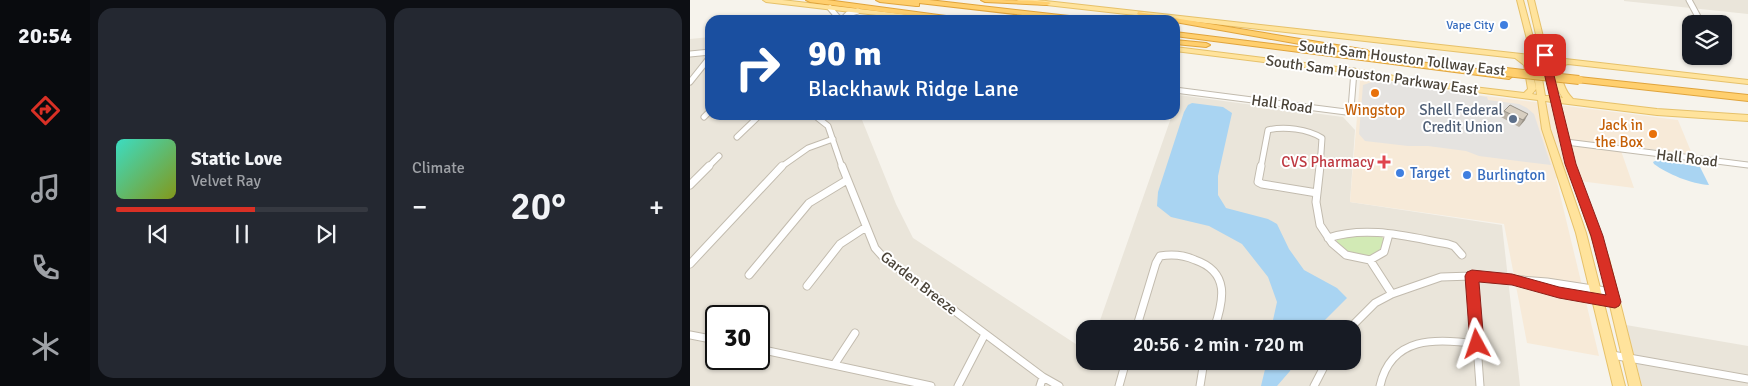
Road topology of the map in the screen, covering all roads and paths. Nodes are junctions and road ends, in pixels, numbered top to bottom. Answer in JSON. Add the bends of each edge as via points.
{"nodes":[{"id":1,"x":766,"y":0,"type":"edge"},
{"id":2,"x":810,"y":0,"type":"edge"},
{"id":3,"x":880,"y":0,"type":"edge"},
{"id":4,"x":910,"y":0,"type":"edge"},
{"id":5,"x":986,"y":0,"type":"edge"},
{"id":6,"x":1020,"y":0,"type":"edge"},
{"id":7,"x":1520,"y":0,"type":"edge"},
{"id":8,"x":1526,"y":0,"type":"edge"},
{"id":9,"x":1531,"y":0,"type":"edge"},
{"id":10,"x":1689,"y":0,"type":"edge"},
{"id":11,"x":1047,"y":3,"type":"junction"},
{"id":12,"x":830,"y":8,"type":"junction"},
{"id":13,"x":858,"y":11,"type":"junction"},
{"id":14,"x":1141,"y":14,"type":"junction"},
{"id":15,"x":836,"y":15,"type":"edge"},
{"id":16,"x":847,"y":15,"type":"edge"},
{"id":17,"x":893,"y":15,"type":"edge"},
{"id":18,"x":923,"y":15,"type":"edge"},
{"id":19,"x":1008,"y":15,"type":"edge"},
{"id":20,"x":1043,"y":15,"type":"edge"},
{"id":21,"x":1147,"y":15,"type":"edge"},
{"id":22,"x":1150,"y":15,"type":"edge"},
{"id":23,"x":1697,"y":15,"type":"edge"},
{"id":24,"x":1180,"y":18,"type":"edge"},
{"id":25,"x":1180,"y":20,"type":"edge"},
{"id":26,"x":1180,"y":31,"type":"edge"},
{"id":27,"x":1180,"y":35,"type":"edge"},
{"id":28,"x":1180,"y":42,"type":"edge"},
{"id":29,"x":1180,"y":49,"type":"edge"},
{"id":30,"x":1301,"y":50,"type":"junction"},
{"id":31,"x":705,"y":52,"type":"edge"},
{"id":32,"x":690,"y":54,"type":"edge"},
{"id":33,"x":1371,"y":54,"type":"junction"},
{"id":34,"x":1517,"y":56,"type":"junction"},
{"id":35,"x":1534,"y":58,"type":"junction"},
{"id":36,"x":1546,"y":59,"type":"junction"},
{"id":37,"x":1567,"y":62,"type":"junction"},
{"id":38,"x":705,"y":64,"type":"edge"},
{"id":39,"x":1354,"y":71,"type":"junction"},
{"id":40,"x":1508,"y":74,"type":"junction"},
{"id":41,"x":690,"y":82,"type":"edge"},
{"id":42,"x":1748,"y":82,"type":"edge"},
{"id":43,"x":1180,"y":91,"type":"edge"},
{"id":44,"x":1526,"y":96,"type":"junction"},
{"id":45,"x":1540,"y":98,"type":"junction"},
{"id":46,"x":1555,"y":100,"type":"junction"},
{"id":47,"x":1748,"y":100,"type":"edge"},
{"id":48,"x":1572,"y":102,"type":"junction"},
{"id":49,"x":1748,"y":118,"type":"edge"},
{"id":50,"x":755,"y":120,"type":"edge"},
{"id":51,"x":820,"y":120,"type":"edge"},
{"id":52,"x":737,"y":137,"type":"dead end"},
{"id":53,"x":832,"y":139,"type":"junction"},
{"id":54,"x":1566,"y":142,"type":"junction"},
{"id":55,"x":719,"y":156,"type":"dead end"},
{"id":56,"x":1558,"y":164,"type":"junction"},
{"id":57,"x":1570,"y":164,"type":"junction"},
{"id":58,"x":1748,"y":166,"type":"edge"},
{"id":59,"x":847,"y":180,"type":"junction"},
{"id":60,"x":1262,"y":184,"type":"joint"},
{"id":61,"x":690,"y":185,"type":"edge"},
{"id":62,"x":1317,"y":193,"type":"junction"},
{"id":63,"x":866,"y":227,"type":"junction"},
{"id":64,"x":1580,"y":233,"type":"junction"},
{"id":65,"x":1389,"y":234,"type":"junction"},
{"id":66,"x":1597,"y":236,"type":"junction"},
{"id":67,"x":1328,"y":238,"type":"junction"},
{"id":68,"x":1462,"y":255,"type":"dead end"},
{"id":69,"x":1370,"y":260,"type":"junction"},
{"id":70,"x":690,"y":264,"type":"edge"},
{"id":71,"x":749,"y":275,"type":"dead end"},
{"id":72,"x":1472,"y":276,"type":"junction"},
{"id":73,"x":807,"y":286,"type":"dead end"},
{"id":74,"x":1392,"y":294,"type":"junction"},
{"id":75,"x":1595,"y":294,"type":"junction"},
{"id":76,"x":1614,"y":297,"type":"junction"},
{"id":77,"x":1139,"y":320,"type":"edge"},
{"id":78,"x":1216,"y":320,"type":"edge"},
{"id":79,"x":1358,"y":320,"type":"edge"},
{"id":80,"x":855,"y":332,"type":"dead end"},
{"id":81,"x":985,"y":334,"type":"junction"},
{"id":82,"x":690,"y":335,"type":"edge"},
{"id":83,"x":705,"y":338,"type":"edge"},
{"id":84,"x":1477,"y":344,"type":"junction"},
{"id":85,"x":770,"y":351,"type":"edge"},
{"id":86,"x":1612,"y":355,"type":"junction"},
{"id":87,"x":1628,"y":358,"type":"junction"},
{"id":88,"x":834,"y":365,"type":"junction"},
{"id":89,"x":1123,"y":370,"type":"edge"},
{"id":90,"x":1203,"y":370,"type":"edge"},
{"id":91,"x":1322,"y":370,"type":"edge"},
{"id":92,"x":1043,"y":377,"type":"junction"},
{"id":93,"x":1748,"y":379,"type":"edge"},
{"id":94,"x":931,"y":386,"type":"edge"},
{"id":95,"x":958,"y":386,"type":"edge"},
{"id":96,"x":1040,"y":386,"type":"edge"},
{"id":97,"x":1059,"y":386,"type":"edge"},
{"id":98,"x":1119,"y":386,"type":"edge"},
{"id":99,"x":1200,"y":386,"type":"edge"},
{"id":100,"x":1314,"y":386,"type":"edge"},
{"id":101,"x":1380,"y":386,"type":"edge"},
{"id":102,"x":1480,"y":386,"type":"edge"},
{"id":103,"x":1619,"y":386,"type":"edge"},
{"id":104,"x":1636,"y":386,"type":"edge"}],
"edges":[{"from":1,"to":12,"type":"main road"},
{"from":2,"to":18,"type":"highway"},
{"from":3,"to":19,"type":"highway"},
{"from":4,"to":20,"type":"highway"},
{"from":5,"to":11,"type":"highway"},
{"from":6,"to":11,"type":"main road"},
{"from":7,"to":35,"type":"main road"},
{"from":8,"to":9,"type":"main road"},
{"from":9,"to":36,"type":"main road"},
{"from":10,"to":23,"type":"street"},
{"from":11,"to":14,"type":"main road"},
{"from":12,"to":13,"type":"main road"},
{"from":12,"to":15,"type":"street"},
{"from":13,"to":16,"type":"street"},
{"from":13,"to":17,"type":"main road"},
{"from":14,"to":21,"type":"highway"},
{"from":14,"to":22,"type":"main road"},
{"from":24,"to":34,"type":"main road"},
{"from":25,"to":33,"type":"highway"},
{"from":26,"to":33,"type":"highway","name":"South Sam Houston Tollway East"},
{"from":27,"to":30,"type":"highway","name":"South Sam Houston Tollway East"},
{"from":28,"to":30,"type":"highway"},
{"from":29,"to":39,"type":"main road","name":"South Sam Houston Parkway East"},
{"from":30,"to":40,"type":"highway","name":"South Sam Houston Tollway East"},
{"from":31,"to":32,"type":"street"},
{"from":33,"to":40,"type":"highway","name":"South Sam Houston Tollway East"},
{"from":34,"to":35,"type":"main road"},
{"from":34,"to":44,"type":"main road","via":[[1527,64],[1532,89]]},
{"from":35,"to":36,"type":"main road"},
{"from":35,"to":45,"type":"main road"},
{"from":36,"to":37,"type":"main road"},
{"from":36,"to":46,"type":"main road"},
{"from":37,"to":42,"type":"main road"},
{"from":37,"to":48,"type":"main road","via":[[1557,65],[1556,70],[1563,93]]},
{"from":38,"to":41,"type":"street"},
{"from":39,"to":43,"type":"street","name":"Hall Road","via":[[1351,109],[1346,112]]},
{"from":39,"to":44,"type":"main road","name":"South Sam Houston Parkway East"},
{"from":40,"to":47,"type":"highway","name":"South Sam Houston Tollway East"},
{"from":44,"to":45,"type":"main road","name":"South Sam Houston Parkway East"},
{"from":45,"to":46,"type":"main road","name":"South Sam Houston Parkway East"},
{"from":45,"to":56,"type":"main road"},
{"from":46,"to":48,"type":"main road","name":"South Sam Houston Parkway East"},
{"from":46,"to":54,"type":"main road"},
{"from":48,"to":49,"type":"main road","name":"South Sam Houston Parkway East"},
{"from":50,"to":52,"type":"street"},
{"from":51,"to":53,"type":"street","name":"Garden Breeze","via":[[828,126]]},
{"from":53,"to":59,"type":"street","name":"Garden Breeze"},
{"from":53,"to":70,"type":"street","via":[[808,148],[783,164]]},
{"from":54,"to":57,"type":"main road"},
{"from":54,"to":58,"type":"street","name":"Hall Road"},
{"from":55,"to":61,"type":"street"},
{"from":56,"to":57,"type":"main road"},
{"from":56,"to":64,"type":"main road"},
{"from":57,"to":66,"type":"main road"},
{"from":59,"to":63,"type":"street","name":"Garden Breeze"},
{"from":59,"to":71,"type":"street","via":[[809,204]]},
{"from":60,"to":62,"type":"street"},
{"from":60,"to":62,"type":"street","via":[[1257,179],[1268,130],[1276,128],[1320,134],[1323,142]]},
{"from":62,"to":67,"type":"street","via":[[1319,221]]},
{"from":63,"to":73,"type":"street","via":[[840,244]]},
{"from":63,"to":81,"type":"street","name":"Garden Breeze","via":[[874,248],[884,258]]},
{"from":64,"to":66,"type":"main road"},
{"from":64,"to":75,"type":"main road"},
{"from":65,"to":67,"type":"street","via":[[1357,230]]},
{"from":65,"to":68,"type":"street","via":[[1448,244]]},
{"from":65,"to":69,"type":"street","via":[[1384,252]]},
{"from":66,"to":76,"type":"main road"},
{"from":67,"to":69,"type":"street","via":[[1346,255]]},
{"from":69,"to":74,"type":"street"},
{"from":72,"to":74,"type":"street","via":[[1440,277]]},
{"from":72,"to":75,"type":"street","via":[[1512,280],[1542,289]]},
{"from":72,"to":84,"type":"street"},
{"from":74,"to":79,"type":"street","via":[[1375,303]]},
{"from":75,"to":76,"type":"street"},
{"from":75,"to":86,"type":"main road"},
{"from":76,"to":87,"type":"main road"},
{"from":77,"to":78,"type":"street","via":[[1160,256],[1168,254],[1198,260],[1211,266],[1220,278],[1224,292]]},
{"from":80,"to":88,"type":"street"},
{"from":81,"to":92,"type":"street","name":"Garden Breeze"},
{"from":81,"to":95,"type":"street"},
{"from":82,"to":83,"type":"street"},
{"from":84,"to":101,"type":"street","via":[[1443,340],[1423,342],[1389,362]]},
{"from":84,"to":102,"type":"street"},
{"from":85,"to":88,"type":"street"},
{"from":86,"to":87,"type":"street"},
{"from":86,"to":103,"type":"main road"},
{"from":87,"to":93,"type":"street"},
{"from":87,"to":104,"type":"main road"},
{"from":88,"to":94,"type":"street"},
{"from":89,"to":98,"type":"street"},
{"from":90,"to":99,"type":"street"},
{"from":91,"to":100,"type":"street"},
{"from":92,"to":96,"type":"street"},
{"from":92,"to":97,"type":"street","name":"Garden Breeze"}]}
